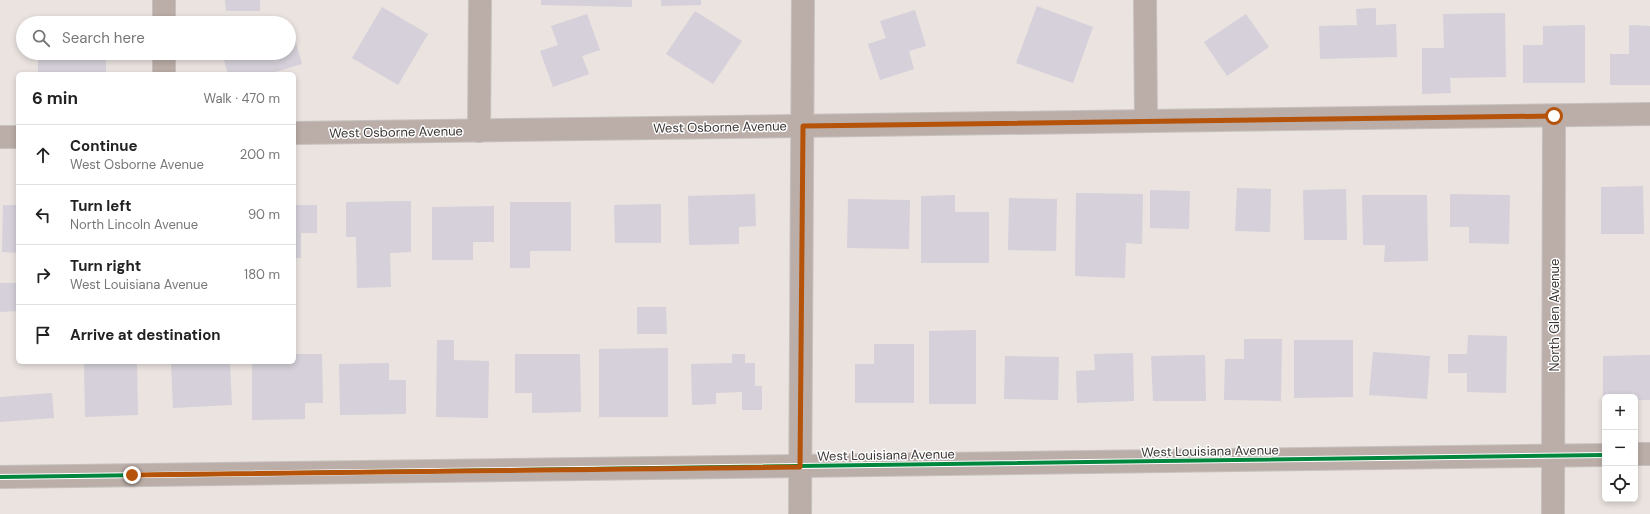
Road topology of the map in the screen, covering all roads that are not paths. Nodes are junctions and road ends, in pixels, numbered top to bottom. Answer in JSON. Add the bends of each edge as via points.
{"nodes":[{"id":1,"x":164,"y":0,"type":"edge"},
{"id":2,"x":480,"y":0,"type":"edge"},
{"id":3,"x":803,"y":0,"type":"edge"},
{"id":4,"x":1145,"y":0,"type":"edge"},
{"id":5,"x":164,"y":16,"type":"edge"},
{"id":6,"x":164,"y":60,"type":"edge"},
{"id":7,"x":164,"y":72,"type":"edge"},
{"id":8,"x":1650,"y":114,"type":"edge"},
{"id":9,"x":1554,"y":116,"type":"junction"},
{"id":10,"x":1146,"y":121,"type":"junction"},
{"id":11,"x":803,"y":126,"type":"junction"},
{"id":12,"x":479,"y":131,"type":"junction"},
{"id":13,"x":296,"y":133,"type":"edge"},
{"id":14,"x":0,"y":137,"type":"edge"},
{"id":15,"x":16,"y":137,"type":"edge"},
{"id":16,"x":1638,"y":454,"type":"edge"},
{"id":17,"x":1650,"y":454,"type":"edge"},
{"id":18,"x":1602,"y":455,"type":"edge"},
{"id":19,"x":1553,"y":456,"type":"junction"},
{"id":20,"x":800,"y":467,"type":"junction"},
{"id":21,"x":0,"y":477,"type":"edge"},
{"id":22,"x":800,"y":514,"type":"edge"},
{"id":23,"x":1553,"y":514,"type":"edge"}],
"edges":[{"from":1,"to":5,"type":"street"},
{"from":2,"to":12,"type":"street"},
{"from":3,"to":11,"type":"street"},
{"from":4,"to":10,"type":"street"},
{"from":6,"to":7,"type":"street"},
{"from":8,"to":9,"type":"street","name":"West Osborne Avenue"},
{"from":9,"to":10,"type":"street","name":"West Osborne Avenue"},
{"from":9,"to":19,"type":"street","name":"North Glen Avenue"},
{"from":10,"to":11,"type":"street","name":"West Osborne Avenue"},
{"from":11,"to":12,"type":"street","name":"West Osborne Avenue"},
{"from":11,"to":20,"type":"street"},
{"from":12,"to":13,"type":"street","name":"West Osborne Avenue"},
{"from":14,"to":15,"type":"street"},
{"from":16,"to":17,"type":"street"},
{"from":18,"to":19,"type":"street","name":"West Louisiana Avenue"},
{"from":19,"to":20,"type":"street","name":"West Louisiana Avenue"},
{"from":19,"to":23,"type":"street","name":"North Glen Avenue"},
{"from":20,"to":21,"type":"street","name":"West Louisiana Avenue"},
{"from":20,"to":22,"type":"street"}]}
